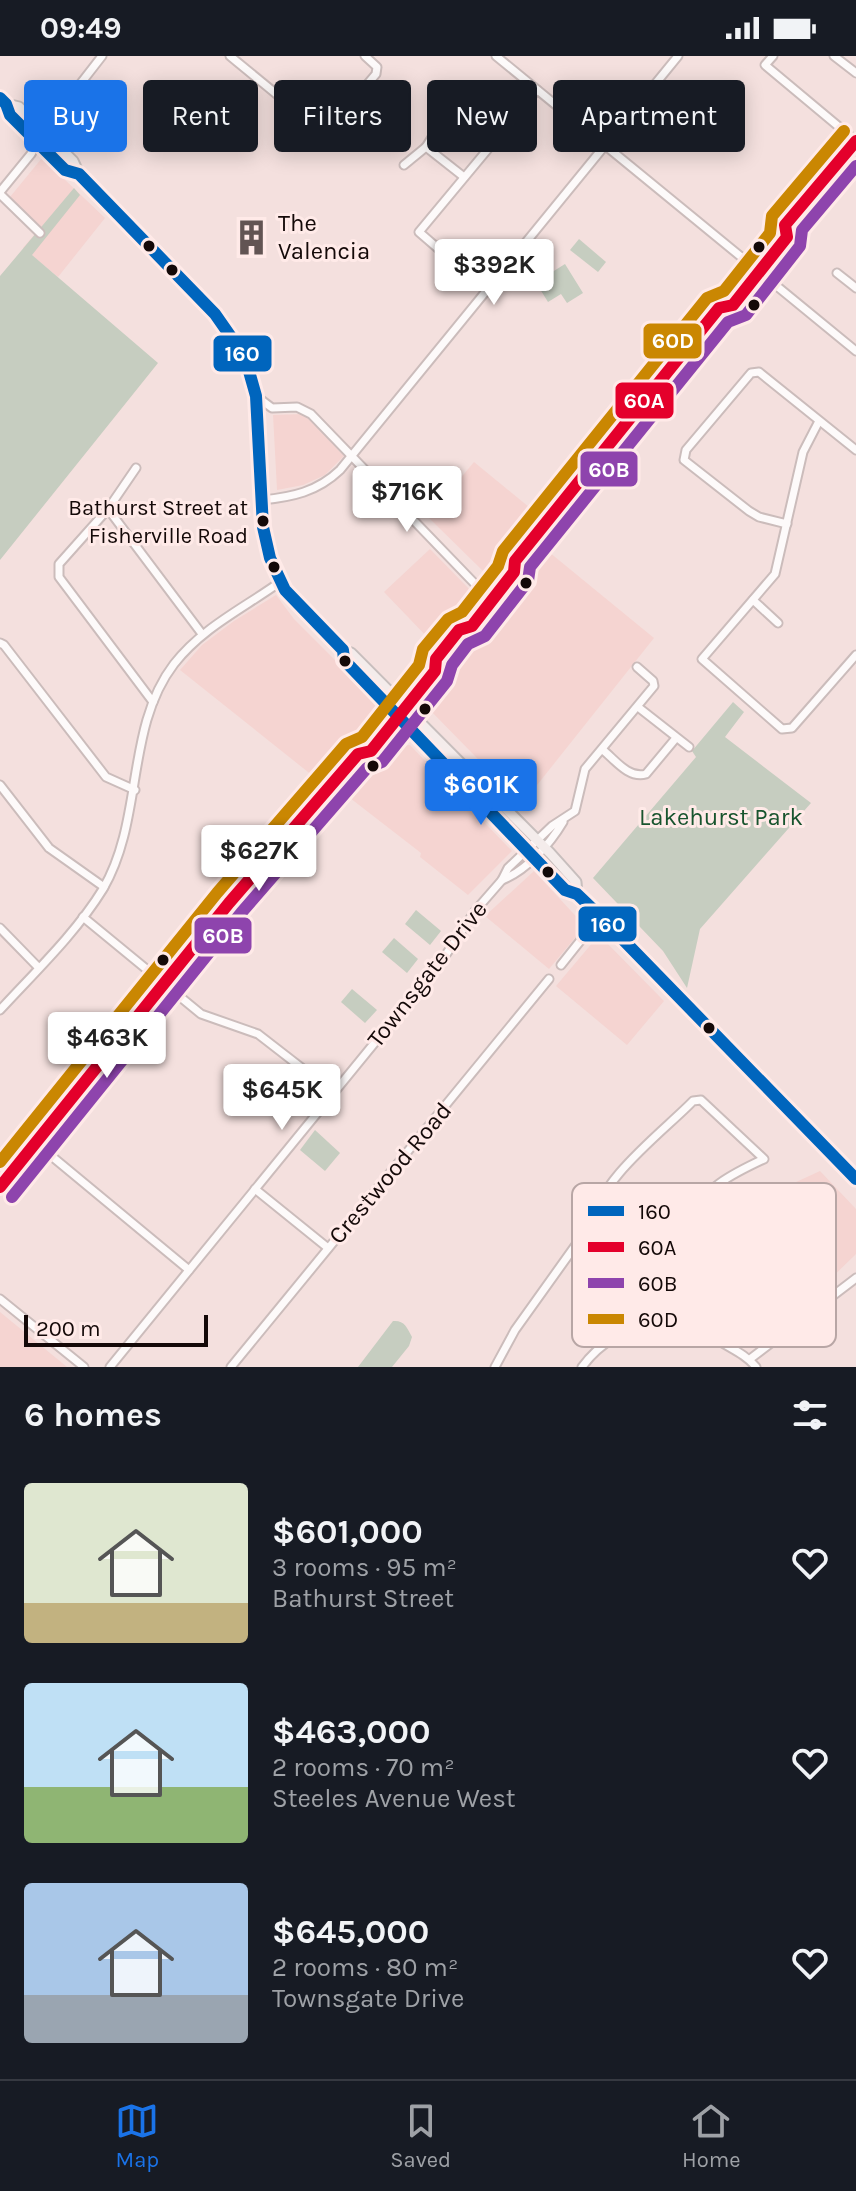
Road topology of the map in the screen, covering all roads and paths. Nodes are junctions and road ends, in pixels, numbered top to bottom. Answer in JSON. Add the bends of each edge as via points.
{"nodes":[{"id":1,"x":102,"y":56,"type":"edge"},
{"id":2,"x":230,"y":56,"type":"edge"},
{"id":3,"x":365,"y":56,"type":"edge"},
{"id":4,"x":496,"y":56,"type":"edge"},
{"id":5,"x":678,"y":56,"type":"edge"},
{"id":6,"x":773,"y":56,"type":"edge"},
{"id":7,"x":834,"y":56,"type":"edge"},
{"id":8,"x":855,"y":71,"type":"edge"},
{"id":9,"x":83,"y":80,"type":"edge"},
{"id":10,"x":525,"y":80,"type":"edge"},
{"id":11,"x":658,"y":80,"type":"edge"},
{"id":12,"x":537,"y":90,"type":"edge"},
{"id":13,"x":3,"y":101,"type":"edge"},
{"id":14,"x":553,"y":103,"type":"edge"},
{"id":15,"x":24,"y":112,"type":"edge"},
{"id":16,"x":24,"y":129,"type":"edge"},
{"id":17,"x":856,"y":141,"type":"edge"},
{"id":18,"x":426,"y":147,"type":"joint"},
{"id":19,"x":32,"y":152,"type":"edge"},
{"id":20,"x":47,"y":152,"type":"edge"},
{"id":21,"x":64,"y":152,"type":"edge"},
{"id":22,"x":485,"y":152,"type":"edge"},
{"id":23,"x":599,"y":152,"type":"edge"},
{"id":24,"x":613,"y":152,"type":"edge"},
{"id":25,"x":404,"y":165,"type":"dead end"},
{"id":26,"x":79,"y":174,"type":"junction"},
{"id":27,"x":464,"y":177,"type":"junction"},
{"id":28,"x":0,"y":193,"type":"edge"},
{"id":29,"x":785,"y":225,"type":"junction"},
{"id":30,"x":40,"y":233,"type":"dead end"},
{"id":31,"x":749,"y":264,"type":"junction"},
{"id":32,"x":760,"y":273,"type":"junction"},
{"id":33,"x":837,"y":273,"type":"dead end"},
{"id":34,"x":856,"y":288,"type":"edge"},
{"id":35,"x":487,"y":291,"type":"junction"},
{"id":36,"x":719,"y":308,"type":"junction"},
{"id":37,"x":856,"y":351,"type":"edge"},
{"id":38,"x":256,"y":396,"type":"junction"},
{"id":39,"x":819,"y":421,"type":"junction"},
{"id":40,"x":856,"y":450,"type":"edge"},
{"id":41,"x":352,"y":455,"type":"junction"},
{"id":42,"x":136,"y":468,"type":"dead end"},
{"id":43,"x":262,"y":500,"type":"junction"},
{"id":44,"x":108,"y":509,"type":"junction"},
{"id":45,"x":787,"y":524,"type":"junction"},
{"id":46,"x":515,"y":561,"type":"junction"},
{"id":47,"x":280,"y":582,"type":"junction"},
{"id":48,"x":483,"y":591,"type":"junction"},
{"id":49,"x":493,"y":599,"type":"junction"},
{"id":50,"x":753,"y":600,"type":"junction"},
{"id":51,"x":778,"y":623,"type":"dead end"},
{"id":52,"x":459,"y":630,"type":"junction"},
{"id":53,"x":202,"y":634,"type":"junction"},
{"id":54,"x":0,"y":643,"type":"edge"},
{"id":55,"x":343,"y":650,"type":"junction"},
{"id":56,"x":856,"y":655,"type":"edge"},
{"id":57,"x":436,"y":659,"type":"junction"},
{"id":58,"x":637,"y":667,"type":"dead end"},
{"id":59,"x":396,"y":695,"type":"junction"},
{"id":60,"x":153,"y":702,"type":"junction"},
{"id":61,"x":388,"y":705,"type":"junction"},
{"id":62,"x":407,"y":707,"type":"junction"},
{"id":63,"x":638,"y":707,"type":"junction"},
{"id":64,"x":399,"y":717,"type":"junction"},
{"id":65,"x":676,"y":738,"type":"junction"},
{"id":66,"x":689,"y":747,"type":"dead end"},
{"id":67,"x":603,"y":750,"type":"junction"},
{"id":68,"x":358,"y":754,"type":"junction"},
{"id":69,"x":0,"y":785,"type":"edge"},
{"id":70,"x":135,"y":790,"type":"junction"},
{"id":71,"x":540,"y":843,"type":"junction"},
{"id":72,"x":529,"y":854,"type":"junction"},
{"id":73,"x":104,"y":887,"type":"junction"},
{"id":74,"x":577,"y":894,"type":"junction"},
{"id":75,"x":600,"y":916,"type":"junction"},
{"id":76,"x":83,"y":917,"type":"junction"},
{"id":77,"x":0,"y":928,"type":"edge"},
{"id":78,"x":561,"y":965,"type":"dead end"},
{"id":79,"x":38,"y":967,"type":"junction"},
{"id":80,"x":549,"y":979,"type":"dead end"},
{"id":81,"x":164,"y":984,"type":"junction"},
{"id":82,"x":0,"y":1010,"type":"edge"},
{"id":83,"x":334,"y":1093,"type":"junction"},
{"id":84,"x":49,"y":1128,"type":"junction"},
{"id":85,"x":29,"y":1153,"type":"junction"},
{"id":86,"x":49,"y":1154,"type":"junction"},
{"id":87,"x":856,"y":1179,"type":"edge"},
{"id":88,"x":614,"y":1183,"type":"edge"},
{"id":89,"x":719,"y":1183,"type":"edge"},
{"id":90,"x":0,"y":1187,"type":"edge"},
{"id":91,"x":255,"y":1189,"type":"junction"},
{"id":92,"x":328,"y":1248,"type":"junction"},
{"id":93,"x":572,"y":1249,"type":"edge"},
{"id":94,"x":189,"y":1270,"type":"junction"},
{"id":95,"x":855,"y":1282,"type":"edge"},
{"id":96,"x":836,"y":1296,"type":"edge"},
{"id":97,"x":0,"y":1299,"type":"edge"},
{"id":98,"x":603,"y":1347,"type":"edge"},
{"id":99,"x":728,"y":1347,"type":"edge"},
{"id":100,"x":766,"y":1347,"type":"edge"},
{"id":101,"x":750,"y":1359,"type":"junction"},
{"id":102,"x":84,"y":1367,"type":"edge"},
{"id":103,"x":110,"y":1367,"type":"edge"},
{"id":104,"x":231,"y":1367,"type":"edge"},
{"id":105,"x":495,"y":1367,"type":"edge"},
{"id":106,"x":582,"y":1367,"type":"edge"},
{"id":107,"x":756,"y":1367,"type":"edge"}],
"edges":[{"from":1,"to":9,"type":"street"},
{"from":2,"to":3,"type":"street","via":[[322,134],[376,74],[377,67]]},
{"from":4,"to":10,"type":"street"},
{"from":5,"to":11,"type":"street"},
{"from":6,"to":17,"type":"street","via":[[765,65]]},
{"from":7,"to":8,"type":"street"},
{"from":12,"to":14,"type":"street"},
{"from":13,"to":15,"type":"main road"},
{"from":13,"to":16,"type":"main road"},
{"from":17,"to":29,"type":"main road"},
{"from":18,"to":25,"type":"street"},
{"from":18,"to":27,"type":"street"},
{"from":19,"to":28,"type":"street"},
{"from":20,"to":26,"type":"main road","via":[[65,170]]},
{"from":21,"to":26,"type":"main road"},
{"from":22,"to":27,"type":"street"},
{"from":23,"to":35,"type":"street"},
{"from":24,"to":31,"type":"street"},
{"from":26,"to":38,"type":"main road","via":[[215,314],[245,357]]},
{"from":27,"to":35,"type":"street","via":[[419,233]]},
{"from":28,"to":30,"type":"street"},
{"from":29,"to":31,"type":"main road"},
{"from":29,"to":32,"type":"main road","via":[[787,237]]},
{"from":31,"to":32,"type":"street"},
{"from":31,"to":36,"type":"main road","via":[[721,297]]},
{"from":32,"to":36,"type":"main road","via":[[733,305]]},
{"from":32,"to":37,"type":"street"},
{"from":33,"to":34,"type":"street"},
{"from":35,"to":41,"type":"street"},
{"from":36,"to":46,"type":"main road"},
{"from":38,"to":41,"type":"street","via":[[272,408],[297,407],[311,414]]},
{"from":38,"to":43,"type":"main road"},
{"from":39,"to":40,"type":"street"},
{"from":39,"to":45,"type":"street","via":[[803,452]]},
{"from":39,"to":45,"type":"street","via":[[755,371],[684,455],[749,511]]},
{"from":41,"to":43,"type":"street","via":[[314,489]]},
{"from":41,"to":48,"type":"street"},
{"from":42,"to":44,"type":"street"},
{"from":43,"to":47,"type":"main road","via":[[263,527]]},
{"from":44,"to":53,"type":"street"},
{"from":44,"to":60,"type":"street","via":[[59,564],[59,577]]},
{"from":45,"to":50,"type":"street","via":[[775,574]]},
{"from":46,"to":48,"type":"main road","via":[[505,563]]},
{"from":46,"to":49,"type":"main road","via":[[514,572]]},
{"from":47,"to":53,"type":"street"},
{"from":47,"to":55,"type":"main road"},
{"from":48,"to":49,"type":"street"},
{"from":48,"to":52,"type":"main road","via":[[460,617]]},
{"from":49,"to":52,"type":"main road","via":[[472,626]]},
{"from":50,"to":51,"type":"street"},
{"from":50,"to":56,"type":"street","via":[[702,661],[782,729],[792,728]]},
{"from":52,"to":57,"type":"main road"},
{"from":53,"to":60,"type":"street","via":[[174,664]]},
{"from":54,"to":70,"type":"street","via":[[106,777]]},
{"from":55,"to":59,"type":"main road"},
{"from":55,"to":61,"type":"main road","via":[[344,660]]},
{"from":57,"to":59,"type":"main road","via":[[427,661]]},
{"from":57,"to":62,"type":"main road","via":[[435,671]]},
{"from":58,"to":63,"type":"street","via":[[654,683]]},
{"from":59,"to":61,"type":"main road"},
{"from":59,"to":62,"type":"main road"},
{"from":60,"to":70,"type":"street"},
{"from":61,"to":64,"type":"main road"},
{"from":61,"to":68,"type":"main road","via":[[357,742]]},
{"from":62,"to":64,"type":"main road"},
{"from":62,"to":71,"type":"main road"},
{"from":63,"to":65,"type":"street"},
{"from":63,"to":67,"type":"street"},
{"from":64,"to":68,"type":"main road","via":[[371,751]]},
{"from":64,"to":72,"type":"main road"},
{"from":65,"to":66,"type":"street"},
{"from":65,"to":67,"type":"street","via":[[640,776]]},
{"from":67,"to":71,"type":"street","name":"Townsgate Drive","via":[[585,769],[575,811],[552,826]]},
{"from":68,"to":81,"type":"main road"},
{"from":69,"to":73,"type":"street","via":[[49,848]]},
{"from":70,"to":73,"type":"street","via":[[125,837]]},
{"from":71,"to":72,"type":"street","name":"Townsgate Drive"},
{"from":71,"to":74,"type":"main road","via":[[576,882]]},
{"from":72,"to":74,"type":"main road","via":[[565,890]]},
{"from":72,"to":83,"type":"street","name":"Townsgate Drive","via":[[515,875],[502,880],[475,911],[443,959]]},
{"from":73,"to":76,"type":"street"},
{"from":74,"to":75,"type":"main road"},
{"from":75,"to":78,"type":"street"},
{"from":75,"to":87,"type":"main road"},
{"from":76,"to":79,"type":"street"},
{"from":76,"to":81,"type":"street"},
{"from":77,"to":79,"type":"street"},
{"from":79,"to":82,"type":"street"},
{"from":80,"to":92,"type":"street","name":"Crestwood Road"},
{"from":81,"to":83,"type":"street","via":[[201,1014],[258,1034]]},
{"from":81,"to":84,"type":"main road"},
{"from":83,"to":91,"type":"street","name":"Townsgate Drive"},
{"from":84,"to":85,"type":"main road"},
{"from":84,"to":86,"type":"street"},
{"from":85,"to":86,"type":"street"},
{"from":85,"to":90,"type":"main road"},
{"from":86,"to":94,"type":"street"},
{"from":88,"to":89,"type":"street","via":[[644,1146],[693,1101],[701,1100],[764,1159]]},
{"from":91,"to":92,"type":"street"},
{"from":91,"to":94,"type":"street","name":"Townsgate Drive"},
{"from":92,"to":104,"type":"street","name":"Crestwood Road"},
{"from":93,"to":105,"type":"street"},
{"from":94,"to":103,"type":"street","name":"Townsgate Drive"},
{"from":95,"to":96,"type":"street"},
{"from":97,"to":102,"type":"street"},
{"from":98,"to":106,"type":"street"},
{"from":99,"to":101,"type":"street"},
{"from":100,"to":101,"type":"street"},
{"from":101,"to":107,"type":"street"}]}
